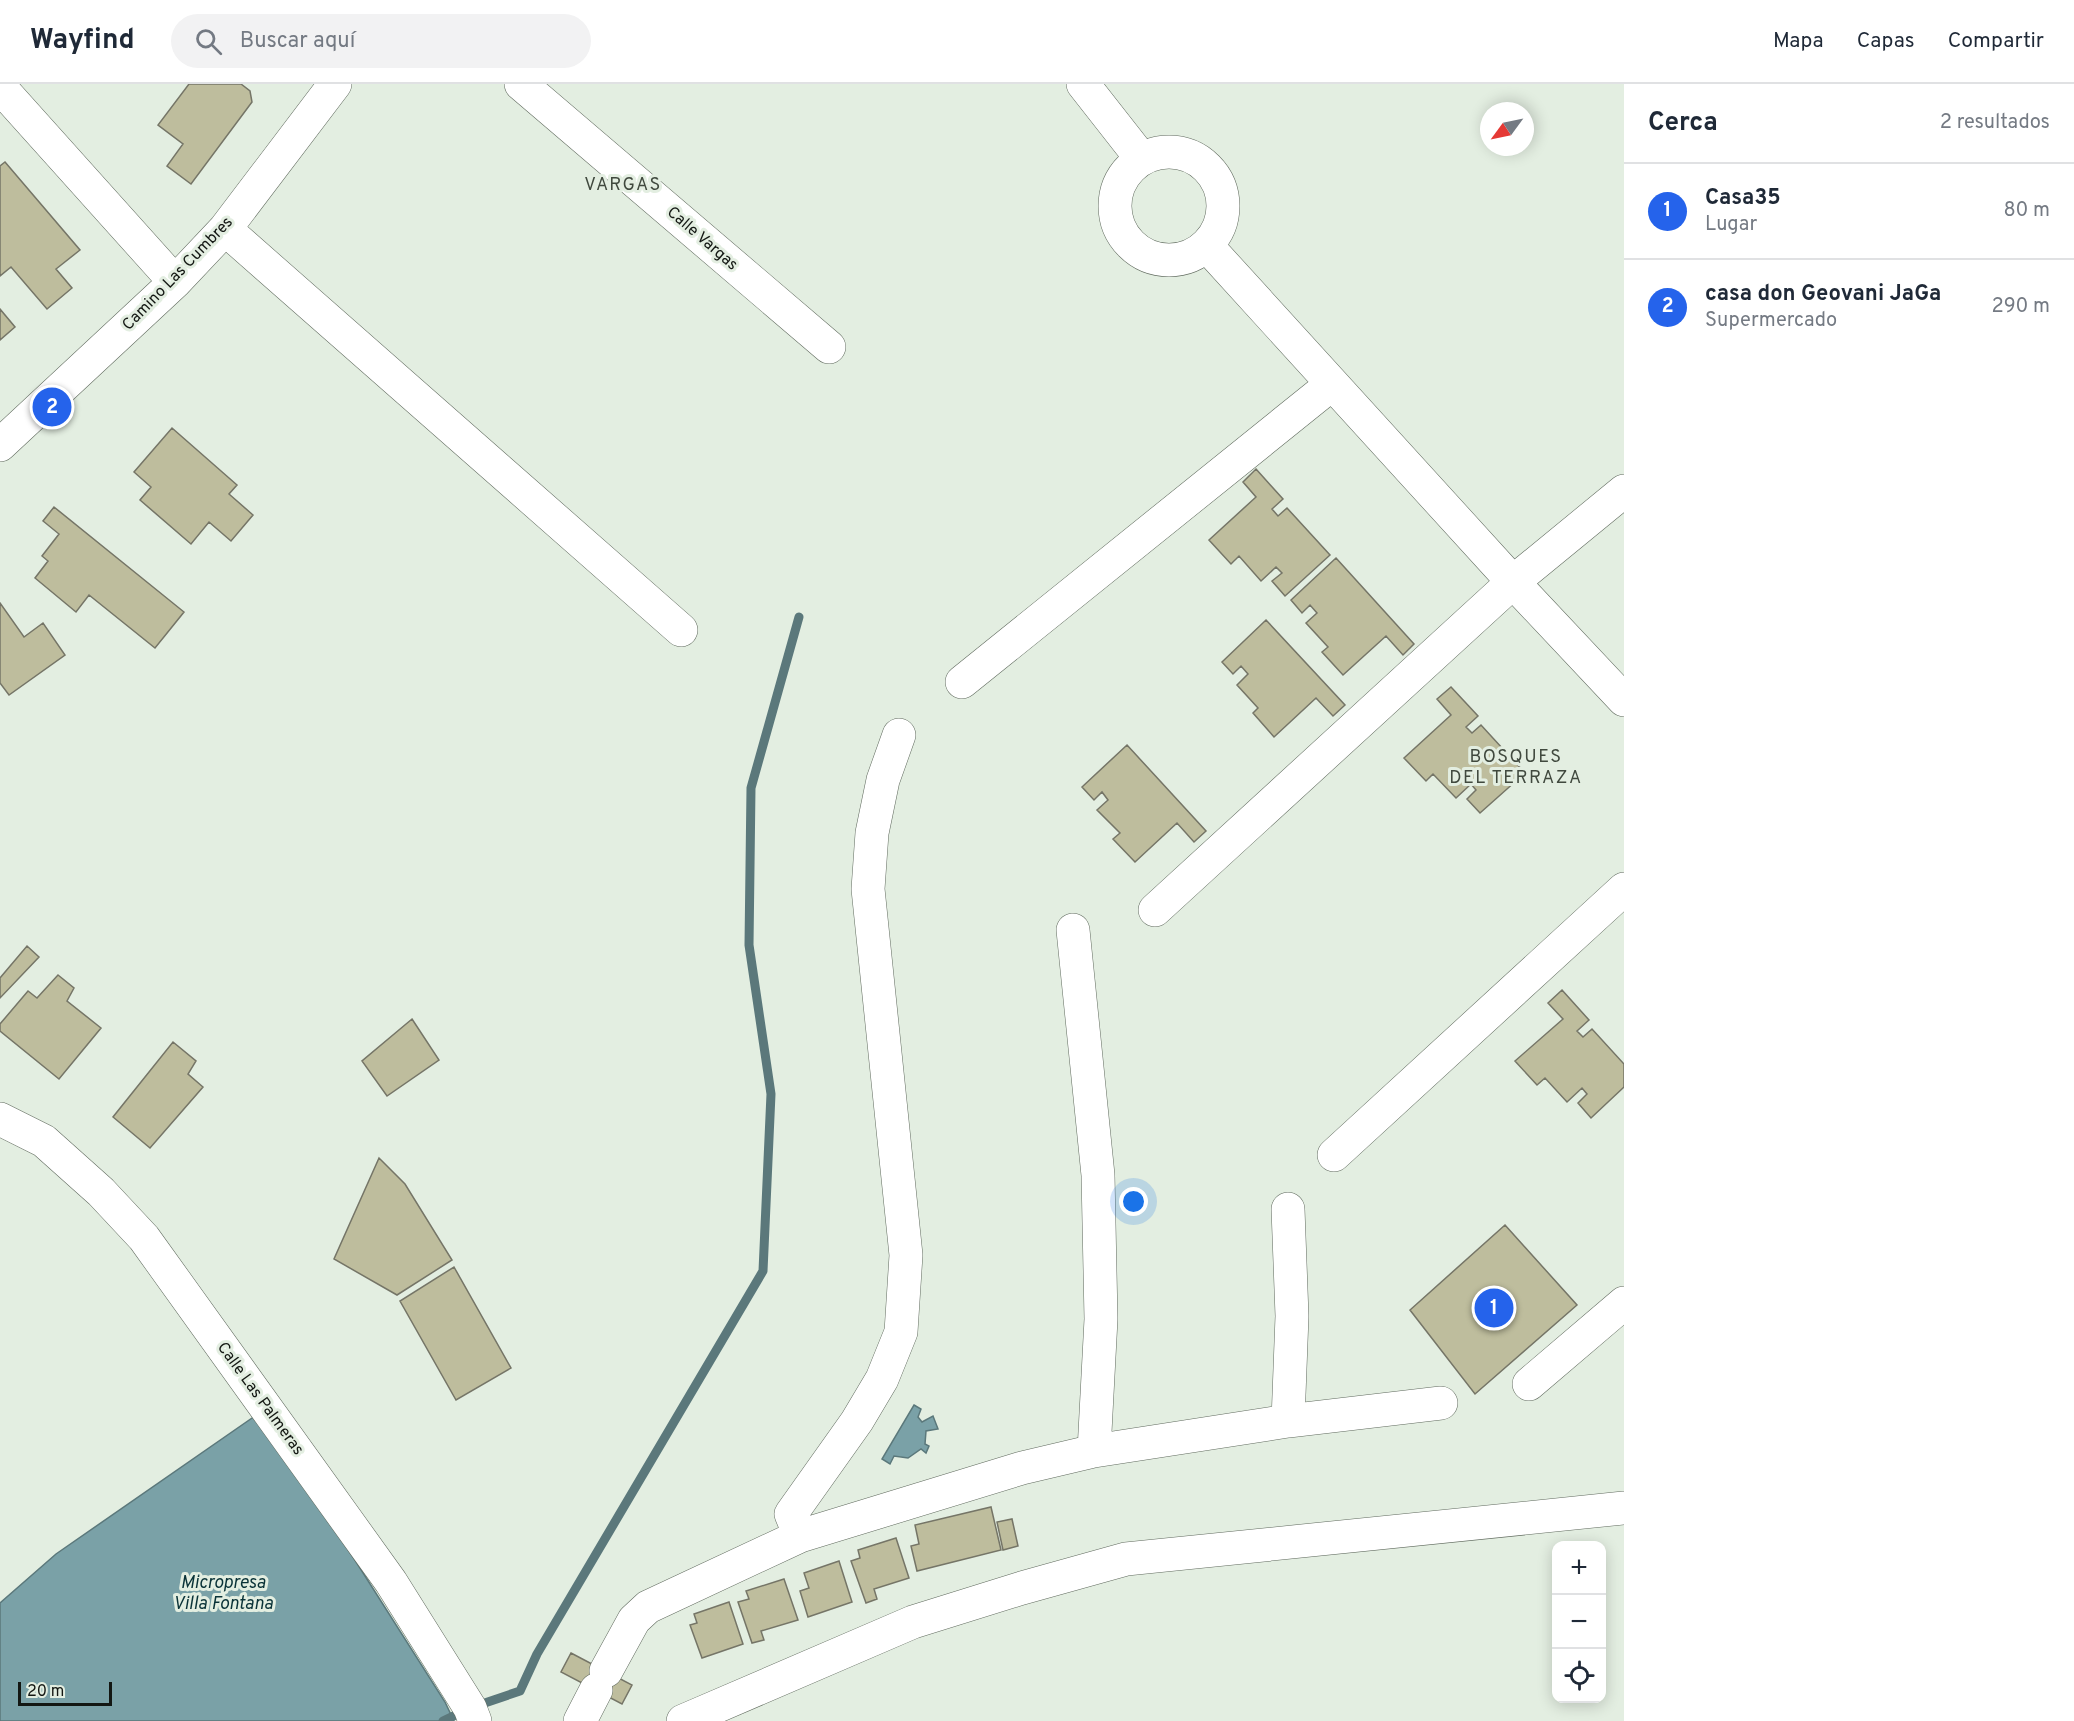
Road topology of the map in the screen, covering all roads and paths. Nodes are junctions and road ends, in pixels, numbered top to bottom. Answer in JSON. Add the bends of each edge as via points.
{"nodes":[{"id":1,"x":335,"y":84,"type":"edge"},
{"id":2,"x":521,"y":84,"type":"edge"},
{"id":3,"x":1083,"y":84,"type":"edge"},
{"id":4,"x":0,"y":87,"type":"edge"},
{"id":5,"x":1141,"y":158,"type":"junction"},
{"id":6,"x":225,"y":229,"type":"junction"},
{"id":7,"x":1207,"y":246,"type":"junction"},
{"id":8,"x":175,"y":282,"type":"junction"},
{"id":9,"x":829,"y":347,"type":"dead end"},
{"id":10,"x":1332,"y":384,"type":"junction"},
{"id":11,"x":0,"y":445,"type":"edge"},
{"id":12,"x":1624,"y":491,"type":"edge"},
{"id":13,"x":1513,"y":582,"type":"junction"},
{"id":14,"x":681,"y":630,"type":"dead end"},
{"id":15,"x":962,"y":682,"type":"dead end"},
{"id":16,"x":1624,"y":700,"type":"edge"},
{"id":17,"x":899,"y":735,"type":"dead end"},
{"id":18,"x":1624,"y":889,"type":"edge"},
{"id":19,"x":1155,"y":910,"type":"dead end"},
{"id":20,"x":1073,"y":930,"type":"dead end"},
{"id":21,"x":0,"y":1119,"type":"edge"},
{"id":22,"x":1334,"y":1155,"type":"dead end"},
{"id":23,"x":1288,"y":1209,"type":"dead end"},
{"id":24,"x":1624,"y":1303,"type":"edge"},
{"id":25,"x":1529,"y":1384,"type":"dead end"},
{"id":26,"x":1441,"y":1403,"type":"dead end"},
{"id":27,"x":1288,"y":1421,"type":"junction"},
{"id":28,"x":1094,"y":1451,"type":"junction"},
{"id":29,"x":1624,"y":1508,"type":"edge"},
{"id":30,"x":800,"y":1536,"type":"junction"},
{"id":31,"x":475,"y":1721,"type":"edge"},
{"id":32,"x":580,"y":1721,"type":"edge"},
{"id":33,"x":683,"y":1721,"type":"edge"}],
"edges":[{"from":1,"to":6,"type":"street","name":"Camino Las Cumbres"},
{"from":2,"to":9,"type":"street","name":"Calle Vargas"},
{"from":3,"to":5,"type":"street"},
{"from":4,"to":8,"type":"street"},
{"from":5,"to":7,"type":"street","via":[[1172,151],[1202,162],[1221,187],[1222,219]]},
{"from":5,"to":7,"type":"street","via":[[1122,176],[1114,201],[1118,227],[1134,248],[1158,260],[1184,259]]},
{"from":6,"to":8,"type":"street","name":"Camino Las Cumbres"},
{"from":6,"to":14,"type":"street"},
{"from":7,"to":10,"type":"street"},
{"from":8,"to":11,"type":"street","name":"Camino Las Cumbres"},
{"from":10,"to":13,"type":"street"},
{"from":10,"to":15,"type":"street"},
{"from":12,"to":13,"type":"street"},
{"from":13,"to":16,"type":"street"},
{"from":13,"to":19,"type":"street"},
{"from":17,"to":30,"type":"street","via":[[883,780],[872,833],[868,889],[906,1255],[900,1332],[882,1379],[857,1421],[791,1514]]},
{"from":18,"to":22,"type":"street"},
{"from":20,"to":28,"type":"street","via":[[1098,1175],[1101,1318]]},
{"from":21,"to":31,"type":"street","name":"Calle Las Palmeras","via":[[44,1141],[101,1191],[144,1238],[391,1582]]},
{"from":23,"to":27,"type":"street","via":[[1292,1316]]},
{"from":24,"to":25,"type":"street"},
{"from":26,"to":27,"type":"street"},
{"from":27,"to":28,"type":"street"},
{"from":28,"to":30,"type":"street","via":[[1022,1468]]},
{"from":29,"to":33,"type":"street","via":[[1126,1559],[913,1622]]},
{"from":30,"to":32,"type":"street","via":[[648,1607],[634,1620]]}]}
